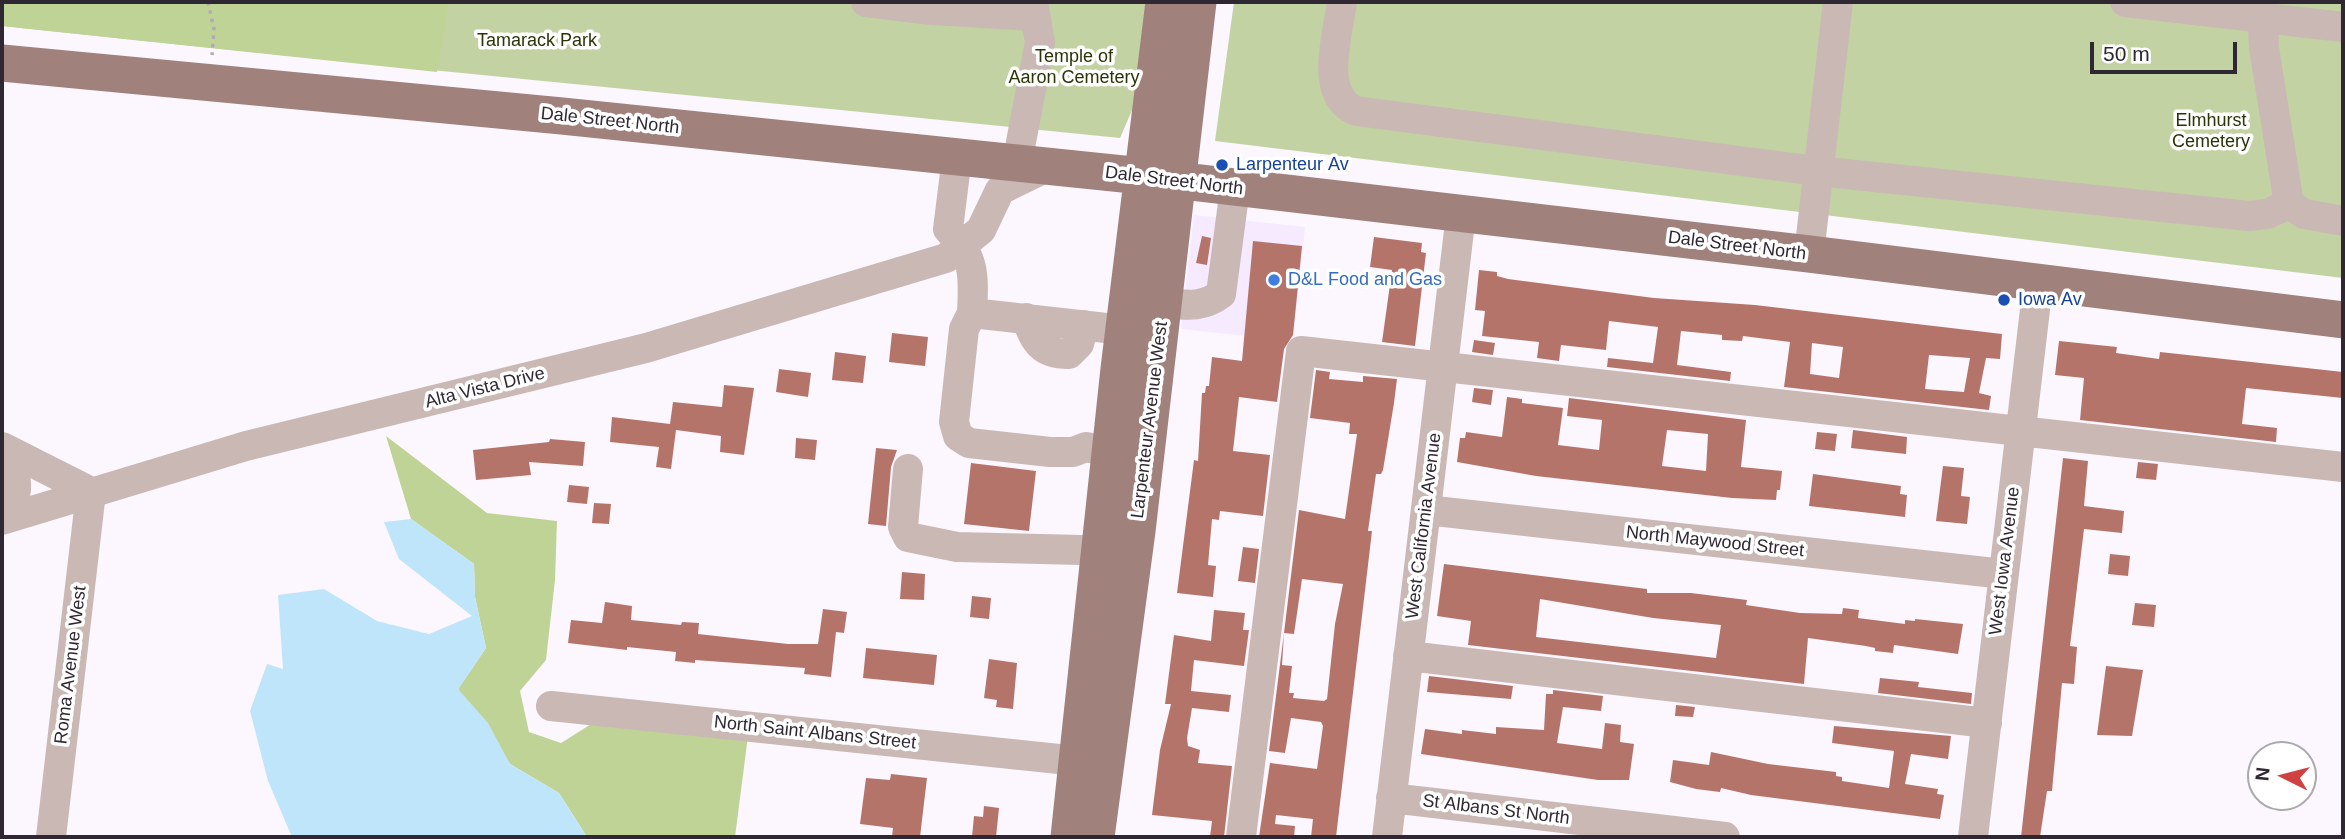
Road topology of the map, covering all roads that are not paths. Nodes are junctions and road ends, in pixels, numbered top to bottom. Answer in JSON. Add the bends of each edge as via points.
{"nodes":[{"id":1,"x":866,"y":2,"type":"edge"},
{"id":2,"x":1164,"y":2,"type":"edge"},
{"id":3,"x":1198,"y":2,"type":"edge"},
{"id":4,"x":1342,"y":2,"type":"edge"},
{"id":5,"x":1839,"y":2,"type":"edge"},
{"id":6,"x":2125,"y":2,"type":"edge"},
{"id":7,"x":956,"y":7,"type":"edge"},
{"id":8,"x":1033,"y":9,"type":"edge"},
{"id":9,"x":2262,"y":10,"type":"edge"},
{"id":10,"x":2343,"y":27,"type":"edge"},
{"id":11,"x":2,"y":64,"type":"edge"},
{"id":12,"x":957,"y":157,"type":"junction"},
{"id":13,"x":1033,"y":165,"type":"junction"},
{"id":14,"x":1817,"y":171,"type":"junction"},
{"id":15,"x":1143,"y":177,"type":"junction"},
{"id":16,"x":1178,"y":181,"type":"junction"},
{"id":17,"x":1235,"y":188,"type":"junction"},
{"id":18,"x":2289,"y":204,"type":"junction"},
{"id":19,"x":1461,"y":214,"type":"junction"},
{"id":20,"x":2343,"y":221,"type":"edge"},
{"id":21,"x":962,"y":244,"type":"junction"},
{"id":22,"x":1809,"y":254,"type":"junction"},
{"id":23,"x":2038,"y":284,"type":"junction"},
{"id":24,"x":1164,"y":303,"type":"junction"},
{"id":25,"x":972,"y":313,"type":"junction"},
{"id":26,"x":2343,"y":320,"type":"edge"},
{"id":27,"x":1124,"y":330,"type":"junction"},
{"id":28,"x":1442,"y":366,"type":"junction"},
{"id":29,"x":2020,"y":433,"type":"junction"},
{"id":30,"x":2,"y":448,"type":"edge"},
{"id":31,"x":1111,"y":452,"type":"junction"},
{"id":32,"x":2343,"y":467,"type":"edge"},
{"id":33,"x":908,"y":470,"type":"dead end"},
{"id":34,"x":91,"y":492,"type":"junction"},
{"id":35,"x":1426,"y":510,"type":"junction"},
{"id":36,"x":2,"y":513,"type":"edge"},
{"id":37,"x":2,"y":520,"type":"edge"},
{"id":38,"x":1100,"y":556,"type":"junction"},
{"id":39,"x":2004,"y":575,"type":"junction"},
{"id":40,"x":1408,"y":656,"type":"junction"},
{"id":41,"x":551,"y":706,"type":"dead end"},
{"id":42,"x":1986,"y":723,"type":"junction"},
{"id":43,"x":1078,"y":761,"type":"junction"},
{"id":44,"x":1391,"y":798,"type":"junction"},
{"id":45,"x":51,"y":837,"type":"edge"},
{"id":46,"x":1069,"y":837,"type":"edge"},
{"id":47,"x":1096,"y":837,"type":"edge"},
{"id":48,"x":1241,"y":837,"type":"edge"},
{"id":49,"x":1387,"y":837,"type":"edge"},
{"id":50,"x":1725,"y":837,"type":"edge"},
{"id":51,"x":1973,"y":837,"type":"edge"}],
"edges":[{"from":1,"to":7,"type":"street"},
{"from":2,"to":15,"type":"main road","name":"Larpenteur Avenue West"},
{"from":3,"to":16,"type":"main road","name":"Larpenteur Avenue West"},
{"from":4,"to":14,"type":"street","via":[[1333,77],[1344,106],[1356,111]]},
{"from":5,"to":14,"type":"street"},
{"from":6,"to":9,"type":"street"},
{"from":7,"to":8,"type":"street"},
{"from":8,"to":13,"type":"street","via":[[1040,42]]},
{"from":9,"to":10,"type":"street"},
{"from":9,"to":18,"type":"street"},
{"from":11,"to":12,"type":"main road","name":"Dale Street North"},
{"from":12,"to":13,"type":"main road","name":"Dale Street North"},
{"from":12,"to":21,"type":"street","via":[[948,229]]},
{"from":13,"to":15,"type":"main road","name":"Dale Street North"},
{"from":13,"to":21,"type":"street","name":"Alta Vista Drive","via":[[1000,191],[981,230]]},
{"from":14,"to":18,"type":"street","via":[[2249,216]]},
{"from":14,"to":22,"type":"street"},
{"from":15,"to":16,"type":"main road","name":"Dale Street North"},
{"from":15,"to":27,"type":"main road","name":"Larpenteur Avenue West"},
{"from":16,"to":17,"type":"main road","name":"Dale Street North"},
{"from":16,"to":24,"type":"main road","name":"Larpenteur Avenue West"},
{"from":17,"to":19,"type":"main road","name":"Dale Street North"},
{"from":17,"to":24,"type":"street","via":[[1221,294],[1196,306]]},
{"from":18,"to":20,"type":"street","via":[[2304,214]]},
{"from":19,"to":22,"type":"main road","name":"Dale Street North"},
{"from":19,"to":28,"type":"street","name":"West California Avenue"},
{"from":21,"to":25,"type":"street","via":[[974,273]]},
{"from":21,"to":34,"type":"street","name":"Alta Vista Drive","via":[[946,258],[646,348],[246,446]]},
{"from":22,"to":23,"type":"main road","name":"Dale Street North"},
{"from":23,"to":26,"type":"main road","name":"Dale Street North"},
{"from":23,"to":29,"type":"street","name":"West Iowa Avenue"},
{"from":24,"to":47,"type":"main road","name":"Larpenteur Avenue West"},
{"from":25,"to":27,"type":"street"},
{"from":25,"to":31,"type":"street","via":[[964,329],[954,422],[958,436],[969,443],[1036,451],[1073,452],[1086,447]]},
{"from":27,"to":31,"type":"main road","name":"Larpenteur Avenue West"},
{"from":28,"to":29,"type":"street"},
{"from":28,"to":35,"type":"street","name":"West California Avenue"},
{"from":28,"to":48,"type":"street","via":[[1301,351]]},
{"from":29,"to":32,"type":"street"},
{"from":29,"to":39,"type":"street","name":"West Iowa Avenue"},
{"from":30,"to":34,"type":"street"},
{"from":30,"to":36,"type":"street","via":[[13,464],[17,483],[11,507]]},
{"from":31,"to":38,"type":"main road","name":"Larpenteur Avenue West"},
{"from":33,"to":38,"type":"street","via":[[903,527],[908,537],[957,547],[1082,550]]},
{"from":34,"to":37,"type":"street","name":"Alta Vista Drive"},
{"from":34,"to":45,"type":"street","name":"Roma Avenue West"},
{"from":35,"to":39,"type":"street","name":"North Maywood Street"},
{"from":35,"to":40,"type":"street","name":"West California Avenue"},
{"from":38,"to":43,"type":"main road","name":"Larpenteur Avenue West"},
{"from":39,"to":42,"type":"street","name":"West Iowa Avenue"},
{"from":40,"to":42,"type":"street"},
{"from":40,"to":44,"type":"street","name":"West California Avenue"},
{"from":41,"to":43,"type":"street","name":"North Saint Albans Street"},
{"from":42,"to":51,"type":"street","name":"West Iowa Avenue"},
{"from":43,"to":46,"type":"main road","name":"Larpenteur Avenue West"},
{"from":44,"to":49,"type":"street","name":"West California Avenue"},
{"from":44,"to":50,"type":"street","name":"St Albans St North"}]}
